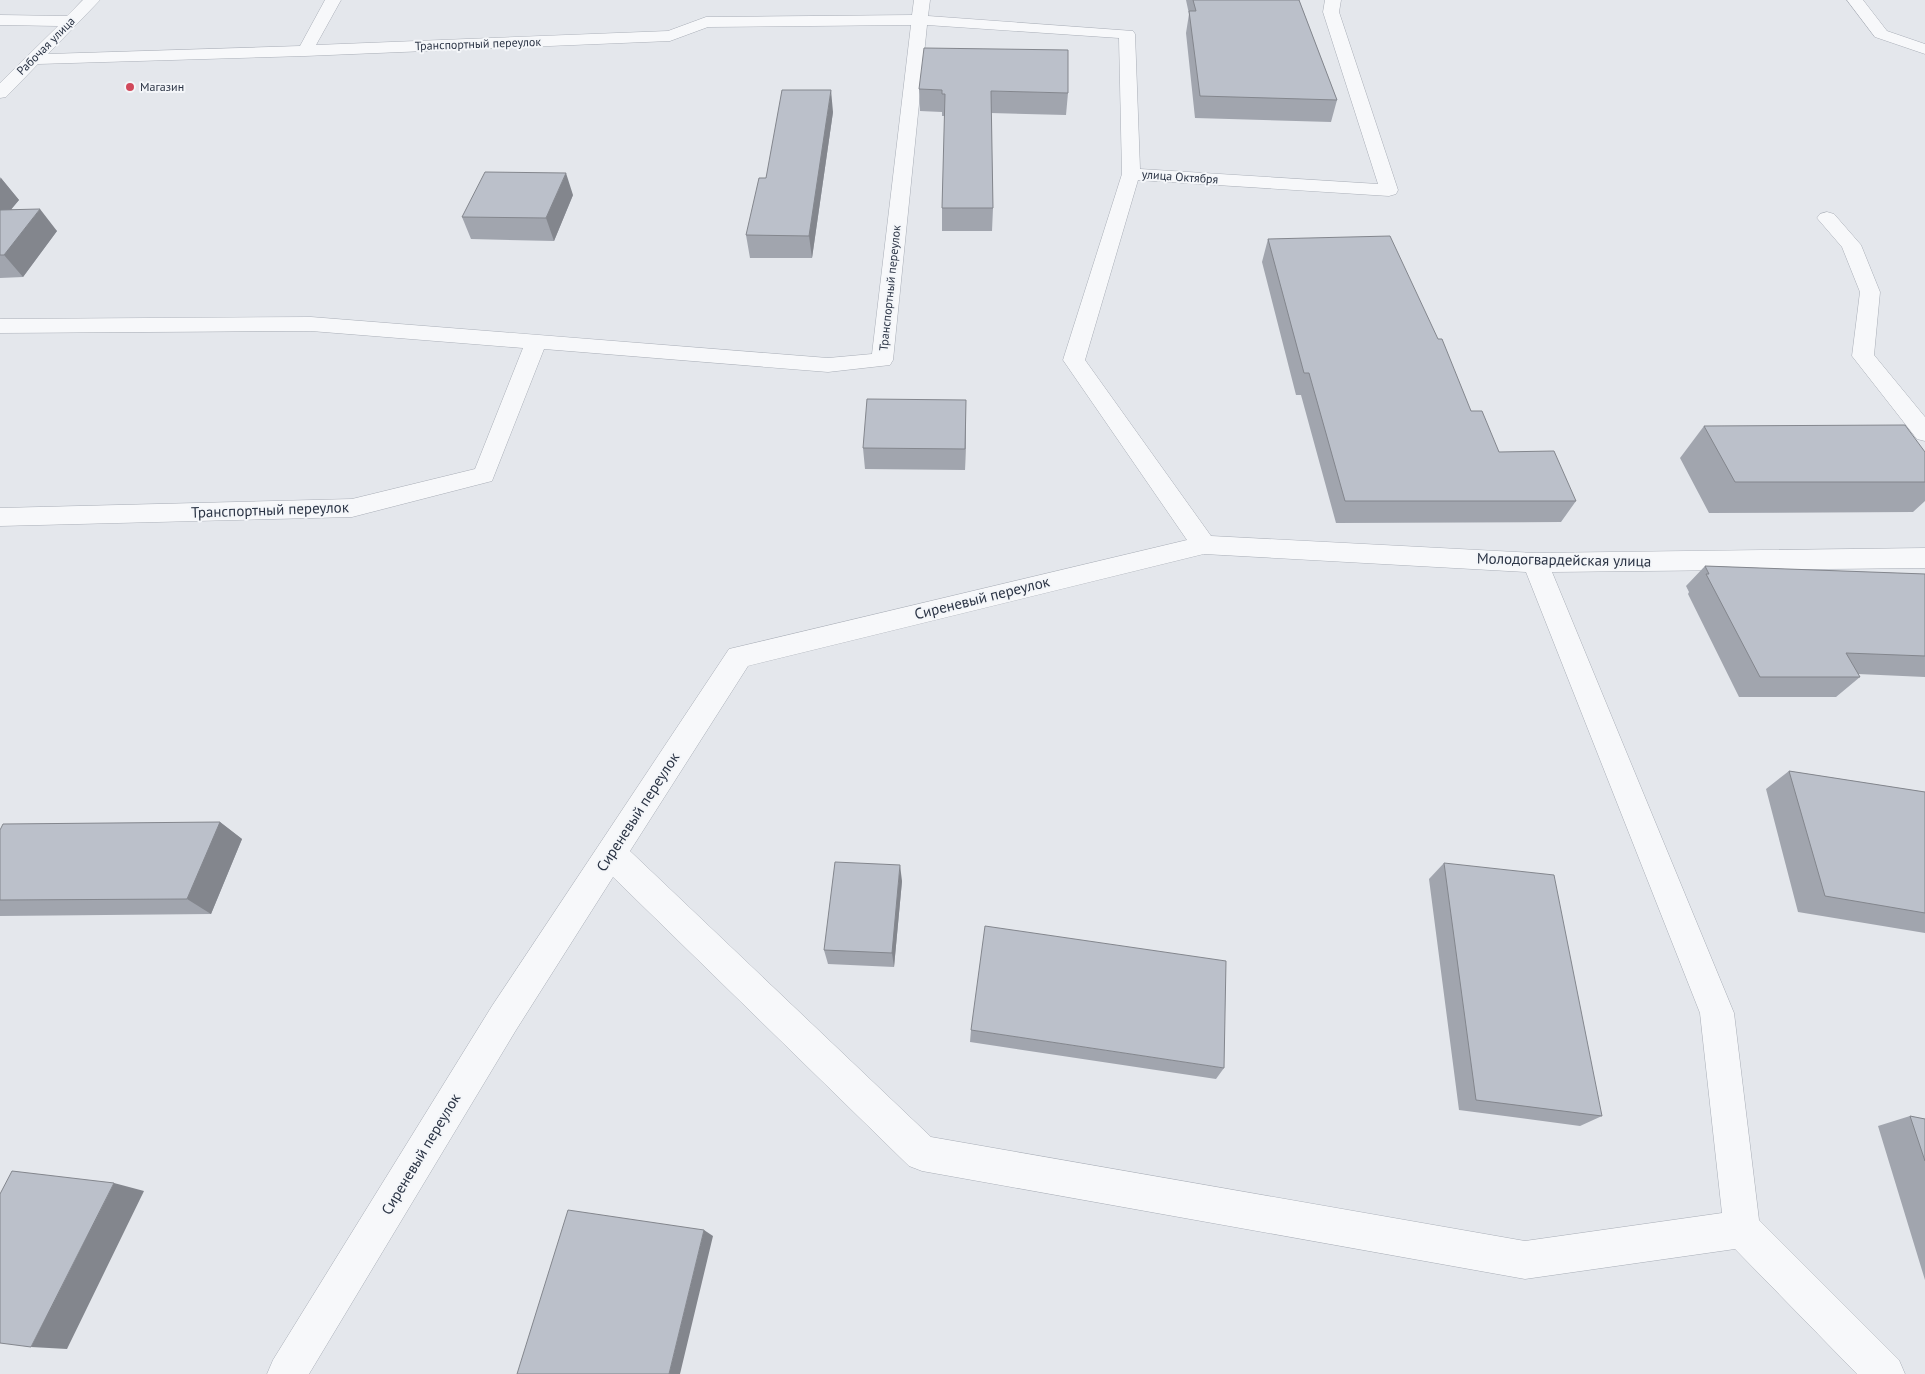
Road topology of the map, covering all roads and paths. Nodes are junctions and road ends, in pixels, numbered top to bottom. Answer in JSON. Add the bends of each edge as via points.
{"nodes":[{"id":1,"x":92,"y":0,"type":"edge"},
{"id":2,"x":333,"y":0,"type":"edge"},
{"id":3,"x":1334,"y":0,"type":"edge"},
{"id":4,"x":1855,"y":0,"type":"edge"},
{"id":5,"x":921,"y":10,"type":"edge"},
{"id":6,"x":0,"y":20,"type":"edge"},
{"id":7,"x":70,"y":22,"type":"junction"},
{"id":8,"x":1925,"y":49,"type":"edge"},
{"id":9,"x":305,"y":51,"type":"junction"},
{"id":10,"x":34,"y":60,"type":"junction"},
{"id":11,"x":0,"y":93,"type":"edge"},
{"id":12,"x":1131,"y":174,"type":"junction"},
{"id":13,"x":1827,"y":218,"type":"dead end"},
{"id":14,"x":0,"y":326,"type":"edge"},
{"id":15,"x":536,"y":342,"type":"junction"},
{"id":16,"x":1925,"y":433,"type":"edge"},
{"id":17,"x":0,"y":517,"type":"edge"},
{"id":18,"x":1204,"y":545,"type":"junction"},
{"id":19,"x":1925,"y":558,"type":"edge"},
{"id":20,"x":1535,"y":563,"type":"junction"},
{"id":21,"x":611,"y":854,"type":"junction"},
{"id":22,"x":1742,"y":1229,"type":"junction"},
{"id":23,"x":287,"y":1374,"type":"edge"},
{"id":24,"x":1885,"y":1374,"type":"edge"}],
"edges":[{"from":1,"to":7,"type":"street","name":"Рабочая улица"},
{"from":2,"to":9,"type":"street"},
{"from":3,"to":12,"type":"street","name":"улица Октября","via":[[1331,12],[1389,190]]},
{"from":4,"to":8,"type":"street","via":[[1881,34]]},
{"from":5,"to":9,"type":"street","name":"Транспортный переулок","via":[[706,22],[670,36]]},
{"from":5,"to":12,"type":"street","name":"Транспортный переулок","via":[[1127,34]]},
{"from":5,"to":15,"type":"street","name":"Транспортный переулок","via":[[882,360],[828,365]]},
{"from":6,"to":7,"type":"street"},
{"from":7,"to":10,"type":"street","name":"Рабочая улица"},
{"from":9,"to":10,"type":"street","name":"Транспортный переулок"},
{"from":10,"to":11,"type":"street","name":"Рабочая улица"},
{"from":12,"to":18,"type":"street","name":"улица Октября","via":[[1074,360]]},
{"from":13,"to":16,"type":"street","via":[[1852,245],[1870,292],[1863,356]]},
{"from":14,"to":15,"type":"street","name":"Транспортный переулок","via":[[311,324]]},
{"from":15,"to":17,"type":"street","name":"Транспортный переулок","via":[[484,475],[352,508]]},
{"from":18,"to":20,"type":"street","name":"Молодогвардейская улица"},
{"from":18,"to":21,"type":"street","name":"Сиреневый переулок","via":[[739,657]]},
{"from":19,"to":20,"type":"street","name":"Молодогвардейская улица"},
{"from":20,"to":22,"type":"street","via":[[1717,1013]]},
{"from":21,"to":22,"type":"street","via":[[922,1153],[1526,1260]]},
{"from":21,"to":23,"type":"street","name":"Сиреневый переулок","via":[[504,1018]]},
{"from":22,"to":24,"type":"street"}]}
